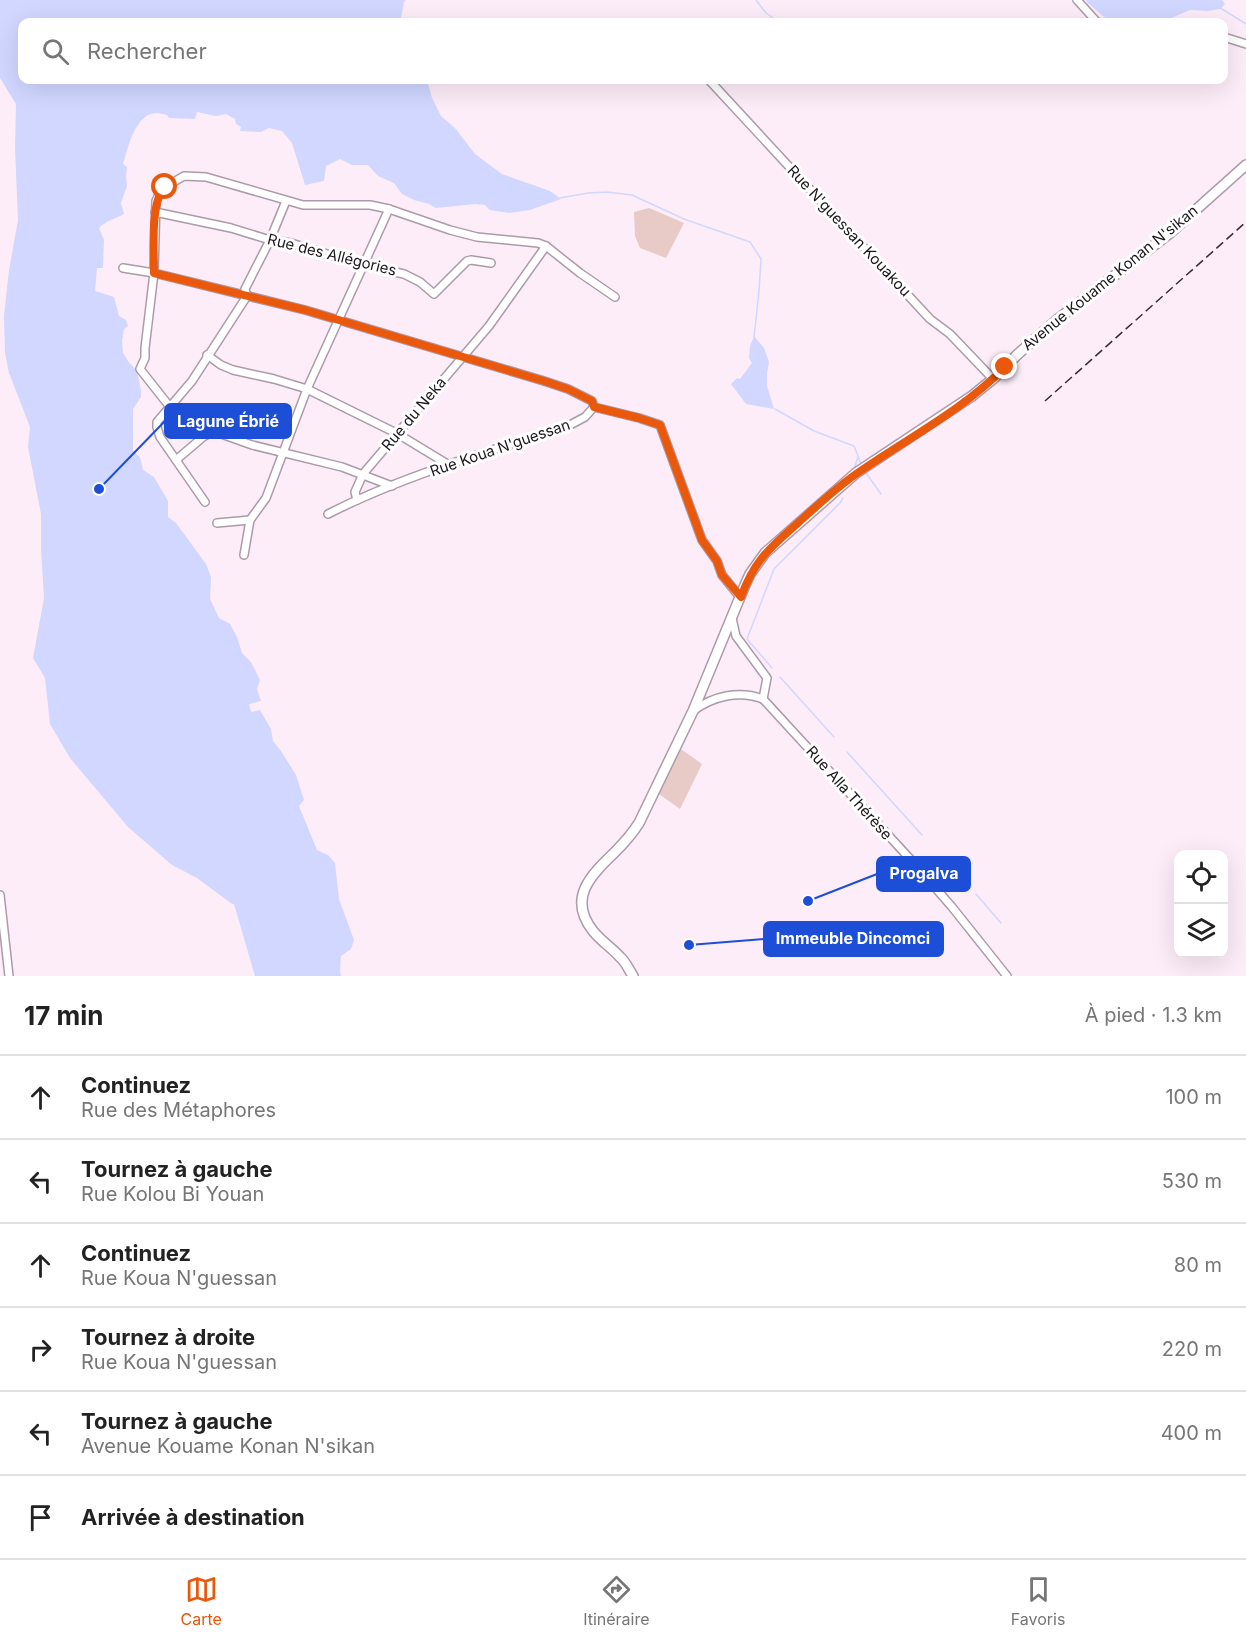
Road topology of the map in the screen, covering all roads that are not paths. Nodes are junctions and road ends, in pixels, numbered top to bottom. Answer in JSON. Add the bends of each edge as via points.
{"nodes":[{"id":1,"x":1077,"y":0,"type":"edge"},
{"id":2,"x":1092,"y":18,"type":"edge"},
{"id":3,"x":1228,"y":38,"type":"edge"},
{"id":4,"x":1246,"y":44,"type":"edge"},
{"id":5,"x":713,"y":84,"type":"edge"},
{"id":6,"x":1246,"y":165,"type":"edge"},
{"id":7,"x":286,"y":201,"type":"junction"},
{"id":8,"x":389,"y":209,"type":"junction"},
{"id":9,"x":155,"y":212,"type":"junction"},
{"id":10,"x":270,"y":240,"type":"junction"},
{"id":11,"x":546,"y":246,"type":"junction"},
{"id":12,"x":491,"y":263,"type":"dead end"},
{"id":13,"x":363,"y":265,"type":"junction"},
{"id":14,"x":123,"y":268,"type":"dead end"},
{"id":15,"x":154,"y":273,"type":"junction"},
{"id":16,"x":247,"y":296,"type":"junction"},
{"id":17,"x":615,"y":297,"type":"dead end"},
{"id":18,"x":338,"y":320,"type":"junction"},
{"id":19,"x":207,"y":355,"type":"junction"},
{"id":20,"x":463,"y":356,"type":"junction"},
{"id":21,"x":993,"y":379,"type":"junction"},
{"id":22,"x":307,"y":388,"type":"junction"},
{"id":23,"x":170,"y":407,"type":"junction"},
{"id":24,"x":594,"y":407,"type":"junction"},
{"id":25,"x":398,"y":434,"type":"junction"},
{"id":26,"x":282,"y":452,"type":"junction"},
{"id":27,"x":176,"y":460,"type":"junction"},
{"id":28,"x":449,"y":465,"type":"junction"},
{"id":29,"x":363,"y":474,"type":"junction"},
{"id":30,"x":392,"y":486,"type":"junction"},
{"id":31,"x":357,"y":500,"type":"junction"},
{"id":32,"x":205,"y":502,"type":"dead end"},
{"id":33,"x":328,"y":514,"type":"dead end"},
{"id":34,"x":250,"y":520,"type":"junction"},
{"id":35,"x":218,"y":523,"type":"dead end"},
{"id":36,"x":244,"y":555,"type":"dead end"},
{"id":37,"x":741,"y":597,"type":"junction"},
{"id":38,"x":732,"y":618,"type":"junction"},
{"id":39,"x":763,"y":699,"type":"junction"},
{"id":40,"x":693,"y":711,"type":"junction"},
{"id":41,"x":0,"y":895,"type":"edge"},
{"id":42,"x":1006,"y":974,"type":"edge"},
{"id":43,"x":9,"y":976,"type":"edge"},
{"id":44,"x":633,"y":976,"type":"edge"}],
"edges":[{"from":1,"to":2,"type":"street"},
{"from":3,"to":4,"type":"street"},
{"from":5,"to":21,"type":"street","name":"Rue N'guessan Kouakou","via":[[930,319]]},
{"from":6,"to":21,"type":"street","name":"Avenue Kouame Konan N'sikan","via":[[1170,232],[1058,320]]},
{"from":7,"to":8,"type":"street"},
{"from":7,"to":9,"type":"street","via":[[206,177],[184,176],[161,190]]},
{"from":7,"to":10,"type":"street"},
{"from":8,"to":11,"type":"street","via":[[477,237]]},
{"from":8,"to":13,"type":"street"},
{"from":9,"to":10,"type":"street","name":"Rue des Allégories"},
{"from":9,"to":15,"type":"street"},
{"from":10,"to":13,"type":"street","name":"Rue des Allégories"},
{"from":10,"to":16,"type":"street","via":[[244,289]]},
{"from":11,"to":17,"type":"street"},
{"from":11,"to":20,"type":"street","name":"Rue du Neka"},
{"from":12,"to":13,"type":"street","name":"Rue des Allégories","via":[[467,261],[434,294],[404,274]]},
{"from":13,"to":18,"type":"street"},
{"from":14,"to":15,"type":"street"},
{"from":15,"to":16,"type":"street"},
{"from":15,"to":23,"type":"street","via":[[146,356],[140,369]]},
{"from":16,"to":18,"type":"street"},
{"from":16,"to":19,"type":"street"},
{"from":18,"to":20,"type":"street"},
{"from":18,"to":22,"type":"street"},
{"from":19,"to":22,"type":"street","via":[[233,370]]},
{"from":19,"to":23,"type":"street"},
{"from":20,"to":24,"type":"street","via":[[568,389],[592,401]]},
{"from":20,"to":25,"type":"street","name":"Rue du Neka"},
{"from":21,"to":37,"type":"street","name":"Avenue Kouame Konan N'sikan","via":[[856,473],[812,511],[765,553],[750,574]]},
{"from":22,"to":25,"type":"street"},
{"from":22,"to":26,"type":"street"},
{"from":23,"to":27,"type":"street","via":[[157,427]]},
{"from":24,"to":28,"type":"street","name":"Rue Koua N'guessan","via":[[570,425]]},
{"from":24,"to":37,"type":"street","via":[[660,425],[702,540],[722,575]]},
{"from":25,"to":28,"type":"street"},
{"from":25,"to":29,"type":"street","name":"Rue du Neka"},
{"from":26,"to":27,"type":"street","via":[[213,431]]},
{"from":26,"to":29,"type":"street"},
{"from":26,"to":34,"type":"street","via":[[266,498]]},
{"from":27,"to":32,"type":"street"},
{"from":28,"to":30,"type":"street","name":"Rue Koua N'guessan"},
{"from":29,"to":30,"type":"street"},
{"from":29,"to":31,"type":"street","name":"Rue du Neka","via":[[356,489]]},
{"from":30,"to":31,"type":"street","name":"Rue Koua N'guessan"},
{"from":31,"to":33,"type":"street","name":"Rue Koua N'guessan"},
{"from":34,"to":35,"type":"street"},
{"from":34,"to":36,"type":"street"},
{"from":37,"to":38,"type":"street","name":"Avenue Kouame Konan N'sikan"},
{"from":38,"to":39,"type":"street","via":[[736,636],[767,678]]},
{"from":38,"to":40,"type":"street","name":"Avenue Kouame Konan N'sikan"},
{"from":39,"to":40,"type":"street","via":[[735,694]]},
{"from":39,"to":42,"type":"street","name":"Rue Alla Thérèse","via":[[912,861]]},
{"from":40,"to":44,"type":"street","name":"Avenue Kouame Konan N'sikan","via":[[639,823],[588,879],[584,890],[582,902],[587,923],[622,958]]},
{"from":41,"to":43,"type":"street"}]}
